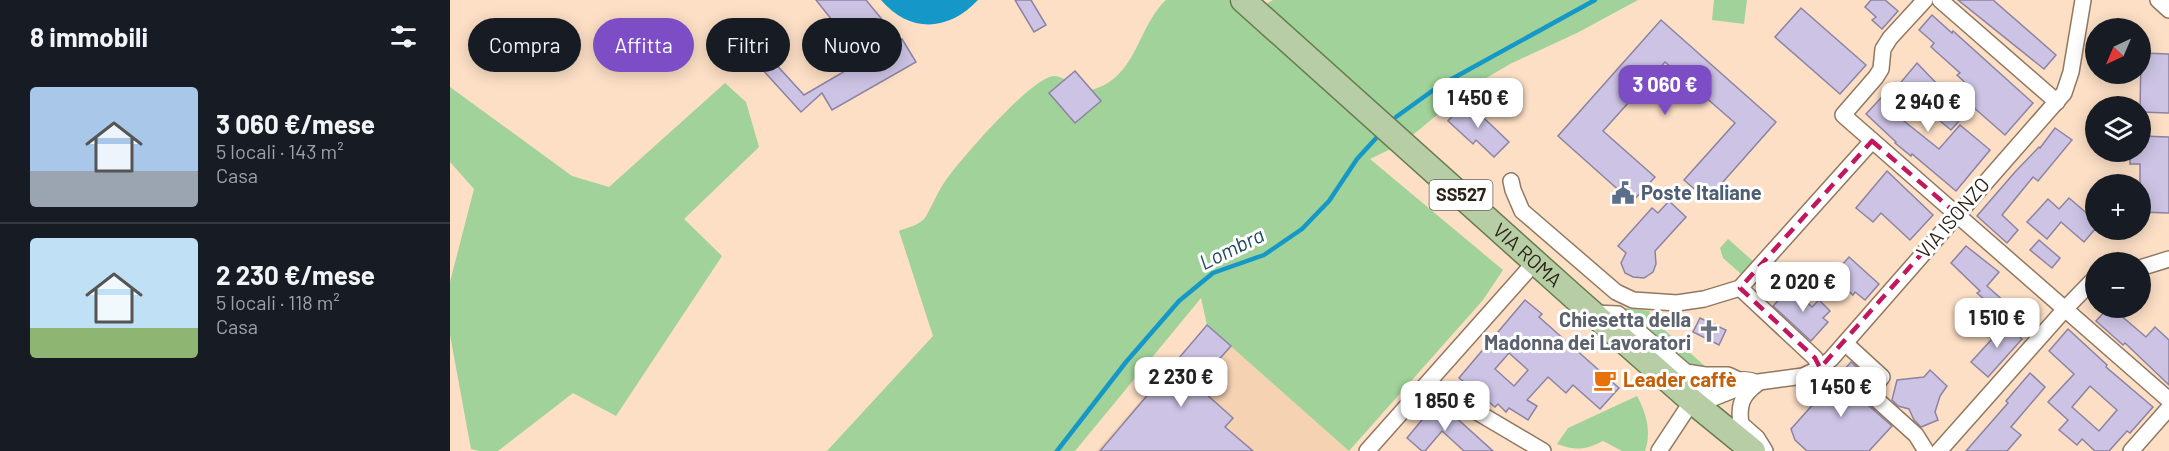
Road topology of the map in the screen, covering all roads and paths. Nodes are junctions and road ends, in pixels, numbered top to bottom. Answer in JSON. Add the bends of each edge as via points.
{"nodes":[{"id":1,"x":1243,"y":0,"type":"edge"},
{"id":2,"x":1925,"y":0,"type":"edge"},
{"id":3,"x":1940,"y":0,"type":"edge"},
{"id":4,"x":2083,"y":0,"type":"edge"},
{"id":5,"x":2158,"y":0,"type":"edge"},
{"id":6,"x":2169,"y":10,"type":"edge"},
{"id":7,"x":2056,"y":102,"type":"junction"},
{"id":8,"x":1872,"y":141,"type":"junction"},
{"id":9,"x":1511,"y":181,"type":"dead end"},
{"id":10,"x":1957,"y":214,"type":"junction"},
{"id":11,"x":2169,"y":259,"type":"edge"},
{"id":12,"x":1535,"y":262,"type":"junction"},
{"id":13,"x":2151,"y":265,"type":"edge"},
{"id":14,"x":1740,"y":288,"type":"junction"},
{"id":15,"x":2085,"y":288,"type":"edge"},
{"id":16,"x":2065,"y":309,"type":"junction"},
{"id":17,"x":1593,"y":313,"type":"junction"},
{"id":18,"x":1845,"y":343,"type":"junction"},
{"id":19,"x":1820,"y":368,"type":"junction"},
{"id":20,"x":1751,"y":382,"type":"junction"},
{"id":21,"x":1428,"y":383,"type":"junction"},
{"id":22,"x":2169,"y":399,"type":"edge"},
{"id":23,"x":1693,"y":402,"type":"junction"},
{"id":24,"x":2169,"y":408,"type":"edge"},
{"id":25,"x":1367,"y":451,"type":"edge"},
{"id":26,"x":1543,"y":451,"type":"edge"},
{"id":27,"x":1659,"y":451,"type":"edge"},
{"id":28,"x":1753,"y":451,"type":"edge"},
{"id":29,"x":1766,"y":451,"type":"edge"},
{"id":30,"x":1926,"y":451,"type":"edge"},
{"id":31,"x":1939,"y":451,"type":"edge"},
{"id":32,"x":2131,"y":451,"type":"edge"}],
"edges":[{"from":1,"to":12,"type":"main road","name":"VIA ROMA","number":"SS527"},
{"from":2,"to":8,"type":"street","via":[[1890,39],[1883,49],[1881,69],[1844,115]]},
{"from":3,"to":7,"type":"street"},
{"from":4,"to":7,"type":"street","name":"VIA ISONZO","via":[[2068,85]]},
{"from":5,"to":6,"type":"street"},
{"from":7,"to":10,"type":"street","name":"VIA ISONZO"},
{"from":8,"to":10,"type":"street"},
{"from":8,"to":14,"type":"street"},
{"from":9,"to":14,"type":"street","via":[[1522,211],[1616,292],[1633,300],[1677,303]]},
{"from":10,"to":16,"type":"street"},
{"from":10,"to":18,"type":"street","name":"VIA ISONZO"},
{"from":11,"to":13,"type":"street"},
{"from":12,"to":17,"type":"main road","name":"VIA ROMA","number":"SS527"},
{"from":12,"to":21,"type":"street"},
{"from":14,"to":19,"type":"street","via":[[1815,357]]},
{"from":15,"to":16,"type":"street"},
{"from":16,"to":22,"type":"street"},
{"from":16,"to":31,"type":"street"},
{"from":17,"to":20,"type":"street","name":"VIA ISONZO","via":[[1618,314],[1686,372],[1728,375]]},
{"from":17,"to":23,"type":"main road","name":"VIA ROMA","number":"SS527"},
{"from":18,"to":19,"type":"street","name":"VIA ISONZO"},
{"from":18,"to":30,"type":"street","via":[[1882,377],[1872,389],[1875,398],[1916,435]]},
{"from":19,"to":20,"type":"street","name":"VIA ISONZO","via":[[1803,376]]},
{"from":20,"to":23,"type":"street","name":"VIA ISONZO","via":[[1709,383],[1700,389]]},
{"from":20,"to":29,"type":"street","via":[[1739,410],[1741,424]]},
{"from":21,"to":25,"type":"street"},
{"from":21,"to":26,"type":"street"},
{"from":23,"to":27,"type":"street","name":"VIA ISONZO"},
{"from":23,"to":28,"type":"main road","name":"VIA ROMA","number":"SS527"},
{"from":24,"to":32,"type":"street"}]}
